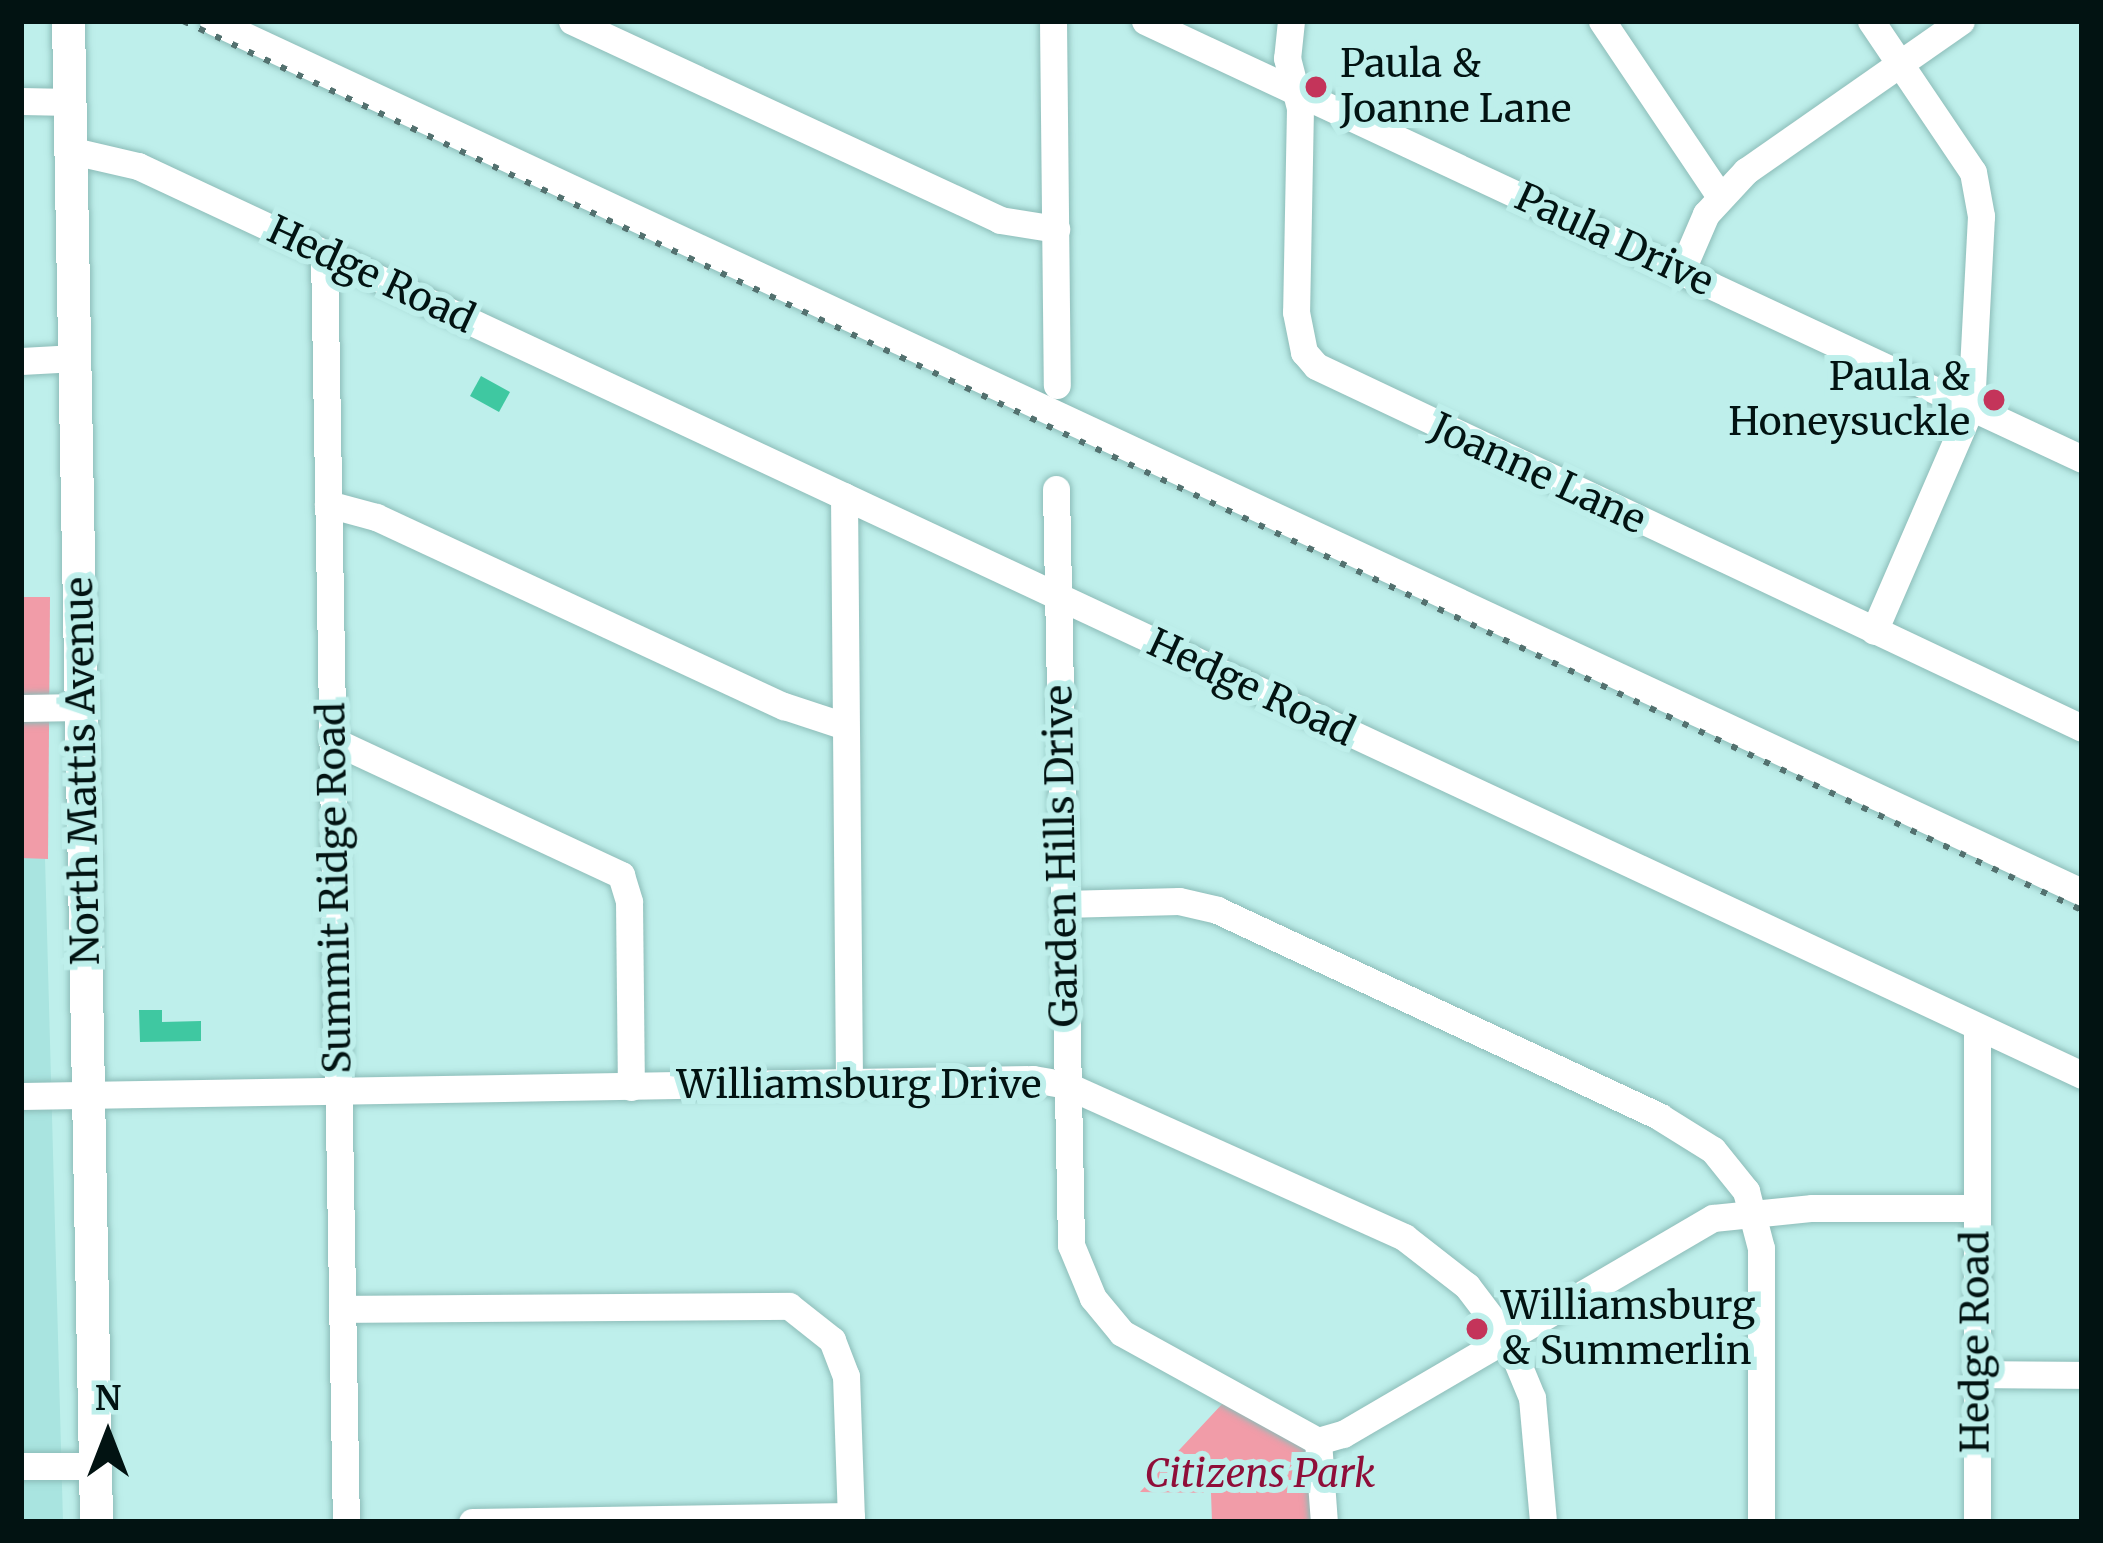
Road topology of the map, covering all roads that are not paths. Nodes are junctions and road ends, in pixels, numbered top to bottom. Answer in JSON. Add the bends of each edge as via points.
{"nodes":[{"id":1,"x":68,"y":21,"type":"edge"},
{"id":2,"x":213,"y":21,"type":"edge"},
{"id":3,"x":572,"y":21,"type":"edge"},
{"id":4,"x":1053,"y":21,"type":"edge"},
{"id":5,"x":1145,"y":21,"type":"edge"},
{"id":6,"x":1291,"y":21,"type":"edge"},
{"id":7,"x":1602,"y":21,"type":"edge"},
{"id":8,"x":1871,"y":21,"type":"edge"},
{"id":9,"x":1961,"y":21,"type":"edge"},
{"id":10,"x":1900,"y":63,"type":"junction"},
{"id":11,"x":1297,"y":92,"type":"junction"},
{"id":12,"x":21,"y":100,"type":"edge"},
{"id":13,"x":71,"y":102,"type":"junction"},
{"id":14,"x":73,"y":151,"type":"junction"},
{"id":15,"x":1719,"y":195,"type":"junction"},
{"id":16,"x":1056,"y":229,"type":"junction"},
{"id":17,"x":324,"y":253,"type":"junction"},
{"id":18,"x":1681,"y":272,"type":"junction"},
{"id":19,"x":76,"y":358,"type":"junction"},
{"id":20,"x":21,"y":361,"type":"edge"},
{"id":21,"x":1057,"y":385,"type":"dead end"},
{"id":22,"x":1971,"y":407,"type":"junction"},
{"id":23,"x":2082,"y":459,"type":"edge"},
{"id":24,"x":1056,"y":489,"type":"dead end"},
{"id":25,"x":844,"y":496,"type":"junction"},
{"id":26,"x":328,"y":503,"type":"junction"},
{"id":27,"x":1057,"y":597,"type":"junction"},
{"id":28,"x":1874,"y":631,"type":"junction"},
{"id":29,"x":82,"y":707,"type":"junction"},
{"id":30,"x":21,"y":708,"type":"edge"},
{"id":31,"x":845,"y":726,"type":"junction"},
{"id":32,"x":2082,"y":728,"type":"edge"},
{"id":33,"x":334,"y":741,"type":"junction"},
{"id":34,"x":2082,"y":892,"type":"edge"},
{"id":35,"x":1063,"y":904,"type":"junction"},
{"id":36,"x":1977,"y":1028,"type":"junction"},
{"id":37,"x":2082,"y":1075,"type":"edge"},
{"id":38,"x":849,"y":1083,"type":"junction"},
{"id":39,"x":1066,"y":1084,"type":"junction"},
{"id":40,"x":631,"y":1087,"type":"junction"},
{"id":41,"x":338,"y":1091,"type":"junction"},
{"id":42,"x":21,"y":1096,"type":"edge"},
{"id":43,"x":89,"y":1096,"type":"junction"},
{"id":44,"x":1975,"y":1208,"type":"junction"},
{"id":45,"x":1753,"y":1210,"type":"junction"},
{"id":46,"x":342,"y":1309,"type":"junction"},
{"id":47,"x":1508,"y":1340,"type":"junction"},
{"id":48,"x":1976,"y":1374,"type":"junction"},
{"id":49,"x":2082,"y":1375,"type":"edge"},
{"id":50,"x":1318,"y":1442,"type":"junction"},
{"id":51,"x":21,"y":1466,"type":"edge"},
{"id":52,"x":96,"y":1466,"type":"junction"},
{"id":53,"x":851,"y":1519,"type":"edge"},
{"id":54,"x":96,"y":1522,"type":"edge"},
{"id":55,"x":346,"y":1522,"type":"edge"},
{"id":56,"x":472,"y":1522,"type":"edge"},
{"id":57,"x":1324,"y":1522,"type":"edge"},
{"id":58,"x":1543,"y":1522,"type":"edge"},
{"id":59,"x":1761,"y":1522,"type":"edge"},
{"id":60,"x":1977,"y":1522,"type":"edge"}],
"edges":[{"from":1,"to":13,"type":"main road","name":"North Mattis Avenue"},
{"from":2,"to":34,"type":"street"},
{"from":3,"to":16,"type":"street","via":[[1000,220]]},
{"from":4,"to":16,"type":"street"},
{"from":5,"to":11,"type":"street","name":"Paula Drive"},
{"from":6,"to":11,"type":"street","name":"Joanne Lane","via":[[1287,58]]},
{"from":7,"to":15,"type":"street"},
{"from":8,"to":10,"type":"street"},
{"from":9,"to":10,"type":"street"},
{"from":10,"to":15,"type":"street"},
{"from":10,"to":22,"type":"street","via":[[1977,184],[1982,295]]},
{"from":11,"to":18,"type":"street","name":"Paula Drive"},
{"from":11,"to":28,"type":"street","name":"Joanne Lane","via":[[1295,312],[1304,352],[1316,366]]},
{"from":12,"to":13,"type":"street"},
{"from":13,"to":14,"type":"main road","name":"North Mattis Avenue"},
{"from":14,"to":17,"type":"street","name":"Hedge Road","via":[[138,166]]},
{"from":14,"to":19,"type":"main road","name":"North Mattis Avenue"},
{"from":15,"to":18,"type":"street"},
{"from":16,"to":21,"type":"street"},
{"from":17,"to":25,"type":"street","name":"Hedge Road"},
{"from":17,"to":26,"type":"street","name":"Summit Ridge Road"},
{"from":18,"to":22,"type":"street","name":"Paula Drive"},
{"from":19,"to":20,"type":"street"},
{"from":19,"to":29,"type":"main road","name":"North Mattis Avenue"},
{"from":22,"to":23,"type":"street","name":"Paula Drive"},
{"from":22,"to":28,"type":"street"},
{"from":24,"to":27,"type":"street","name":"Garden Hills Drive"},
{"from":25,"to":27,"type":"street","name":"Hedge Road"},
{"from":25,"to":31,"type":"street"},
{"from":26,"to":31,"type":"street","via":[[376,517],[784,706]]},
{"from":26,"to":33,"type":"street","name":"Summit Ridge Road"},
{"from":27,"to":35,"type":"street","name":"Garden Hills Drive"},
{"from":27,"to":36,"type":"street","name":"Hedge Road"},
{"from":28,"to":32,"type":"street","name":"Joanne Lane"},
{"from":29,"to":30,"type":"street"},
{"from":29,"to":43,"type":"main road","name":"North Mattis Avenue"},
{"from":31,"to":38,"type":"street"},
{"from":33,"to":40,"type":"street","via":[[622,875]]},
{"from":33,"to":41,"type":"street","name":"Summit Ridge Road"},
{"from":35,"to":39,"type":"street","name":"Garden Hills Drive"},
{"from":35,"to":45,"type":"street","via":[[1179,902],[1217,910],[1692,1134],[1731,1169]]},
{"from":36,"to":37,"type":"street"},
{"from":36,"to":44,"type":"street","name":"Hedge Road"},
{"from":38,"to":39,"type":"street","name":"Williamsburg Drive"},
{"from":38,"to":40,"type":"street","name":"Williamsburg Drive"},
{"from":39,"to":47,"type":"street","name":"Williamsburg Drive","via":[[1404,1237],[1467,1286]]},
{"from":39,"to":50,"type":"street","name":"Garden Hills Drive","via":[[1072,1244],[1104,1313],[1142,1348]]},
{"from":40,"to":41,"type":"street","name":"Williamsburg Drive"},
{"from":41,"to":43,"type":"street","name":"Williamsburg Drive"},
{"from":41,"to":46,"type":"street","name":"Summit Ridge Road"},
{"from":42,"to":43,"type":"street","name":"Williamsburg Drive"},
{"from":43,"to":52,"type":"main road","name":"North Mattis Avenue"},
{"from":44,"to":45,"type":"street"},
{"from":44,"to":48,"type":"street","name":"Hedge Road"},
{"from":45,"to":47,"type":"street","via":[[1713,1219]]},
{"from":45,"to":59,"type":"street","via":[[1761,1248]]},
{"from":46,"to":53,"type":"street","via":[[742,1301],[808,1316],[832,1340],[847,1376]]},
{"from":46,"to":55,"type":"street","name":"Summit Ridge Road"},
{"from":47,"to":50,"type":"street"},
{"from":47,"to":58,"type":"street","name":"Williamsburg Drive","via":[[1539,1428]]},
{"from":48,"to":49,"type":"street"},
{"from":48,"to":60,"type":"street","name":"Hedge Road"},
{"from":50,"to":57,"type":"street"},
{"from":51,"to":52,"type":"street"},
{"from":52,"to":54,"type":"main road","name":"North Mattis Avenue"},
{"from":53,"to":56,"type":"street"}]}
